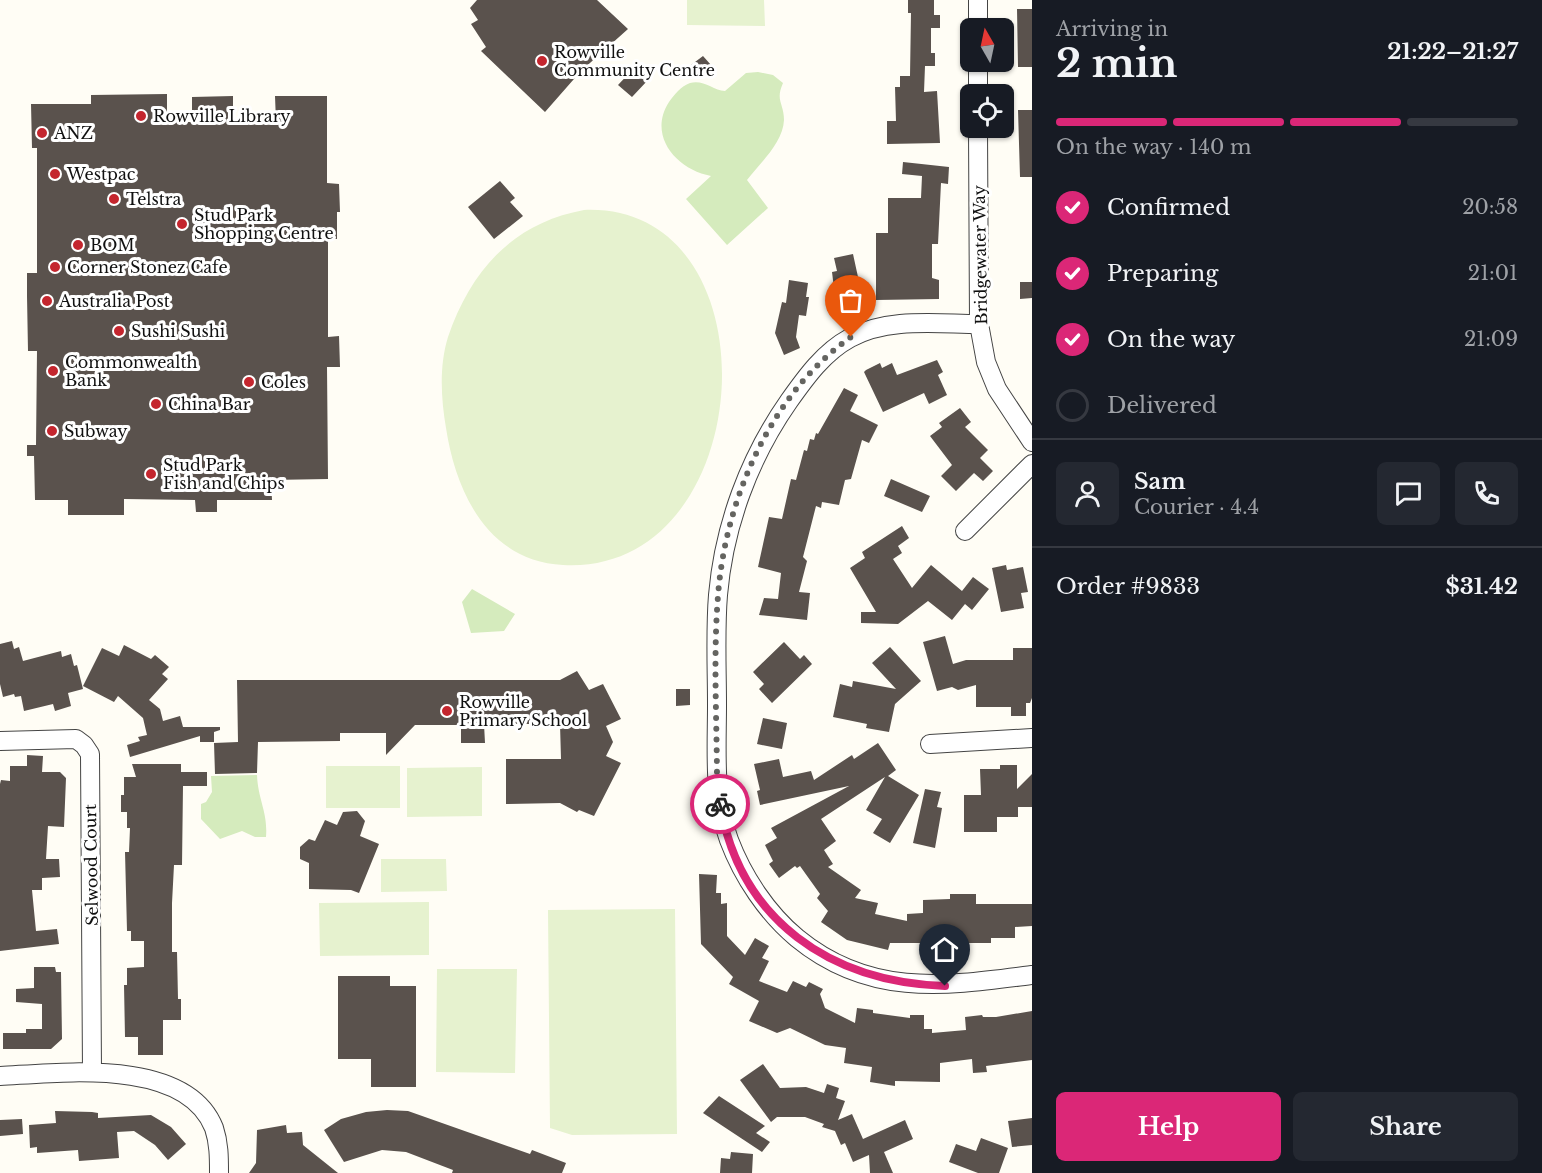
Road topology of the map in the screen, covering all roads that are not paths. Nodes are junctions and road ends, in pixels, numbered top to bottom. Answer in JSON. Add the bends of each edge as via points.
{"nodes":[{"id":1,"x":978,"y":0,"type":"edge"},
{"id":2,"x":978,"y":18,"type":"edge"},
{"id":3,"x":978,"y":138,"type":"edge"},
{"id":4,"x":979,"y":324,"type":"junction"},
{"id":5,"x":1032,"y":442,"type":"edge"},
{"id":6,"x":1032,"y":464,"type":"edge"},
{"id":7,"x":965,"y":531,"type":"dead end"},
{"id":8,"x":1032,"y":738,"type":"edge"},
{"id":9,"x":0,"y":741,"type":"edge"},
{"id":10,"x":930,"y":744,"type":"dead end"},
{"id":11,"x":1032,"y":975,"type":"edge"},
{"id":12,"x":92,"y":1072,"type":"junction"},
{"id":13,"x":0,"y":1076,"type":"edge"},
{"id":14,"x":219,"y":1173,"type":"edge"}],
"edges":[{"from":1,"to":2,"type":"street"},
{"from":3,"to":4,"type":"street","name":"Bridgewater Way"},
{"from":4,"to":5,"type":"street","name":"Bridgewater Way","via":[[986,362],[997,388]]},
{"from":4,"to":11,"type":"street","via":[[898,324],[851,337],[827,354],[802,382],[770,429],[732,518],[723,559],[718,601],[717,783],[729,840],[758,897],[797,938],[824,956],[876,978],[922,985],[945,986]]},
{"from":6,"to":7,"type":"street"},
{"from":8,"to":10,"type":"street"},
{"from":9,"to":12,"type":"street","name":"Selwood Court","via":[[76,739],[90,754]]},
{"from":12,"to":13,"type":"street"},
{"from":12,"to":14,"type":"street","via":[[153,1081],[187,1095],[205,1112],[213,1127],[219,1146]]}]}
